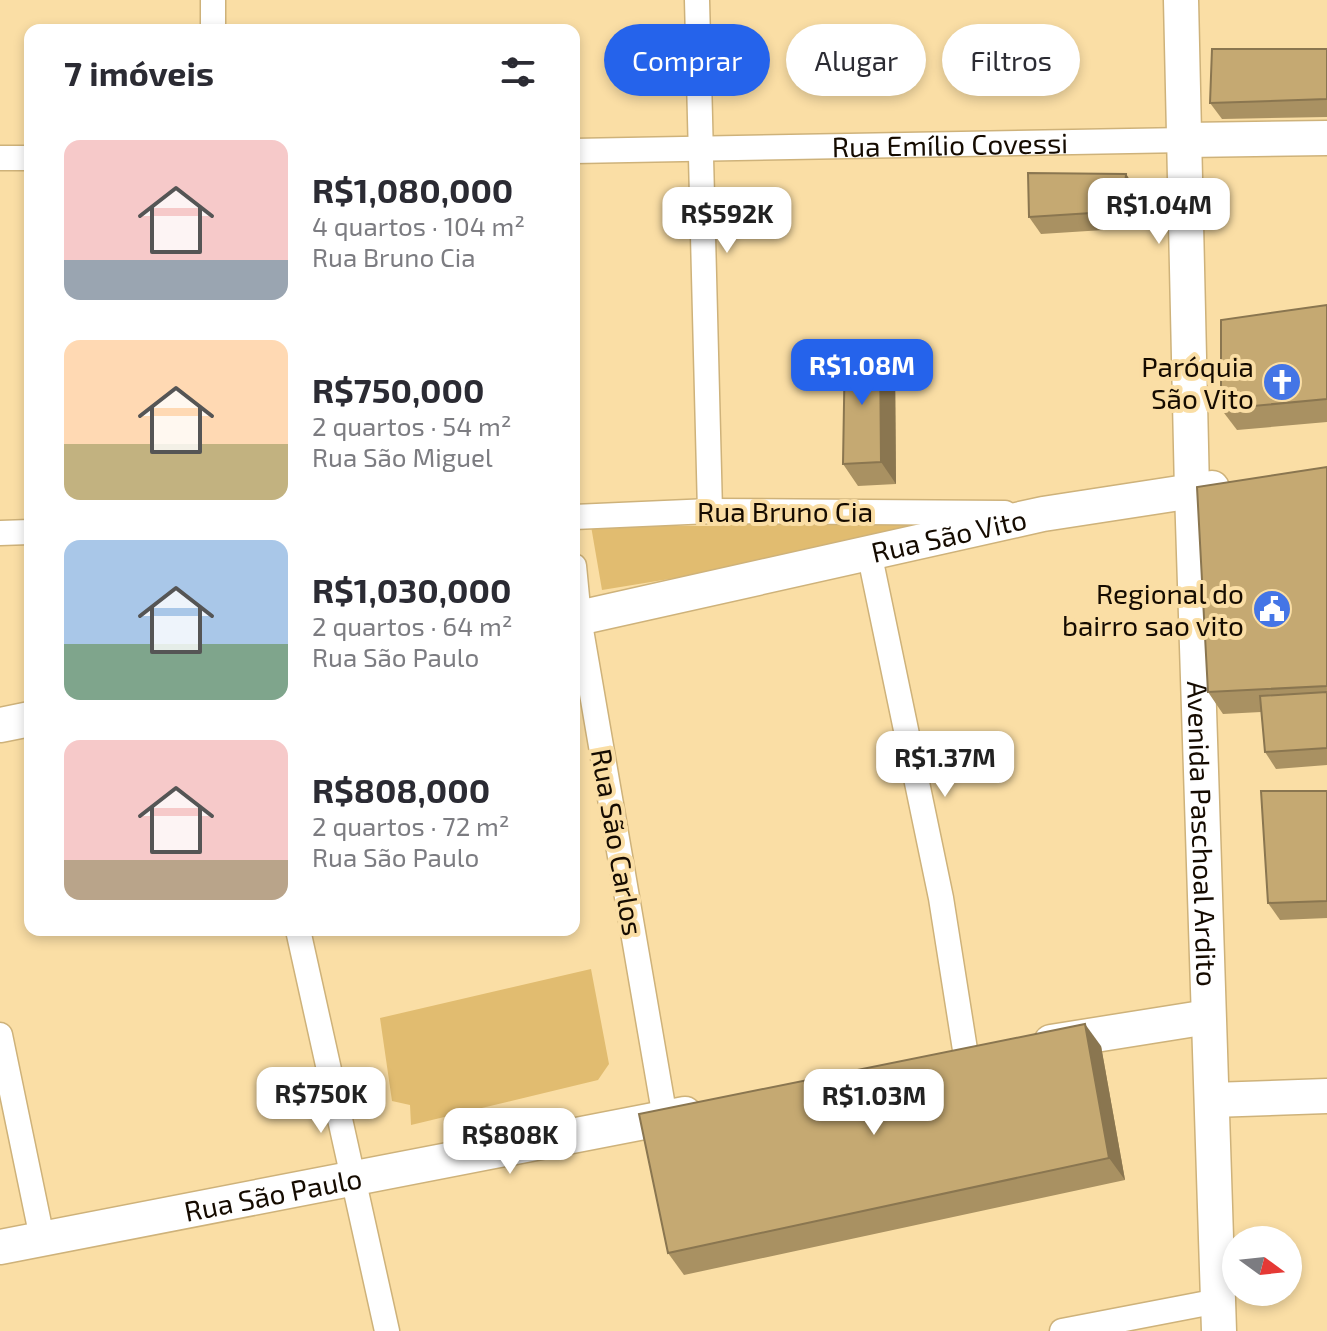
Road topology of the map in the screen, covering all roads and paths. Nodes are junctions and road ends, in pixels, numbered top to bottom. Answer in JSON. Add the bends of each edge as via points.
{"nodes":[{"id":1,"x":213,"y":0,"type":"edge"},
{"id":2,"x":697,"y":0,"type":"edge"},
{"id":3,"x":1181,"y":0,"type":"edge"},
{"id":4,"x":213,"y":24,"type":"edge"},
{"id":5,"x":1327,"y":138,"type":"edge"},
{"id":6,"x":1186,"y":140,"type":"junction"},
{"id":7,"x":700,"y":149,"type":"junction"},
{"id":8,"x":580,"y":151,"type":"edge"},
{"id":9,"x":0,"y":158,"type":"edge"},
{"id":10,"x":24,"y":158,"type":"edge"},
{"id":11,"x":1237,"y":484,"type":"edge"},
{"id":12,"x":1192,"y":491,"type":"junction"},
{"id":13,"x":710,"y":511,"type":"junction"},
{"id":14,"x":1043,"y":514,"type":"junction"},
{"id":15,"x":580,"y":517,"type":"edge"},
{"id":16,"x":24,"y":532,"type":"edge"},
{"id":17,"x":0,"y":533,"type":"edge"},
{"id":18,"x":869,"y":552,"type":"junction"},
{"id":19,"x":580,"y":617,"type":"edge"},
{"id":20,"x":580,"y":640,"type":"edge"},
{"id":21,"x":24,"y":720,"type":"edge"},
{"id":22,"x":0,"y":725,"type":"edge"},
{"id":23,"x":299,"y":936,"type":"edge"},
{"id":24,"x":1208,"y":1017,"type":"junction"},
{"id":25,"x":0,"y":1035,"type":"edge"},
{"id":26,"x":981,"y":1054,"type":"joint"},
{"id":27,"x":1327,"y":1096,"type":"edge"},
{"id":28,"x":1212,"y":1100,"type":"junction"},
{"id":29,"x":723,"y":1106,"type":"edge"},
{"id":30,"x":665,"y":1118,"type":"junction"},
{"id":31,"x":355,"y":1176,"type":"junction"},
{"id":32,"x":42,"y":1238,"type":"junction"},
{"id":33,"x":0,"y":1247,"type":"edge"},
{"id":34,"x":1218,"y":1316,"type":"edge"},
{"id":35,"x":387,"y":1331,"type":"edge"},
{"id":36,"x":1062,"y":1331,"type":"edge"}],
"edges":[{"from":1,"to":4,"type":"street"},
{"from":2,"to":7,"type":"street"},
{"from":3,"to":6,"type":"street","name":"Avenida Paschoal Ardito"},
{"from":5,"to":6,"type":"street","name":"Rua Emílio Covessi"},
{"from":6,"to":7,"type":"street","name":"Rua Emílio Covessi"},
{"from":6,"to":12,"type":"street","name":"Avenida Paschoal Ardito"},
{"from":7,"to":8,"type":"street","name":"Rua Emílio Covessi"},
{"from":7,"to":13,"type":"street"},
{"from":9,"to":10,"type":"street"},
{"from":11,"to":12,"type":"street","name":"Rua São Vito"},
{"from":12,"to":14,"type":"street","name":"Rua São Vito"},
{"from":12,"to":24,"type":"street","name":"Avenida Paschoal Ardito"},
{"from":13,"to":14,"type":"street","name":"Rua Bruno Cia"},
{"from":13,"to":15,"type":"street","name":"Rua Bruno Cia"},
{"from":14,"to":18,"type":"street","name":"Rua São Vito"},
{"from":16,"to":17,"type":"street"},
{"from":18,"to":19,"type":"street","name":"Rua São Vito"},
{"from":18,"to":26,"type":"street","via":[[941,898]]},
{"from":20,"to":30,"type":"street","name":"Rua São Carlos"},
{"from":21,"to":22,"type":"street"},
{"from":23,"to":31,"type":"street"},
{"from":24,"to":26,"type":"street"},
{"from":24,"to":28,"type":"street","name":"Avenida Paschoal Ardito"},
{"from":25,"to":32,"type":"street"},
{"from":27,"to":28,"type":"street"},
{"from":28,"to":34,"type":"street","name":"Avenida Paschoal Ardito"},
{"from":29,"to":30,"type":"street","name":"Rua São Paulo"},
{"from":30,"to":31,"type":"street","name":"Rua São Paulo"},
{"from":31,"to":32,"type":"street","name":"Rua São Paulo"},
{"from":31,"to":35,"type":"street"},
{"from":32,"to":33,"type":"street","name":"Rua São Paulo"},
{"from":34,"to":36,"type":"street"}]}
